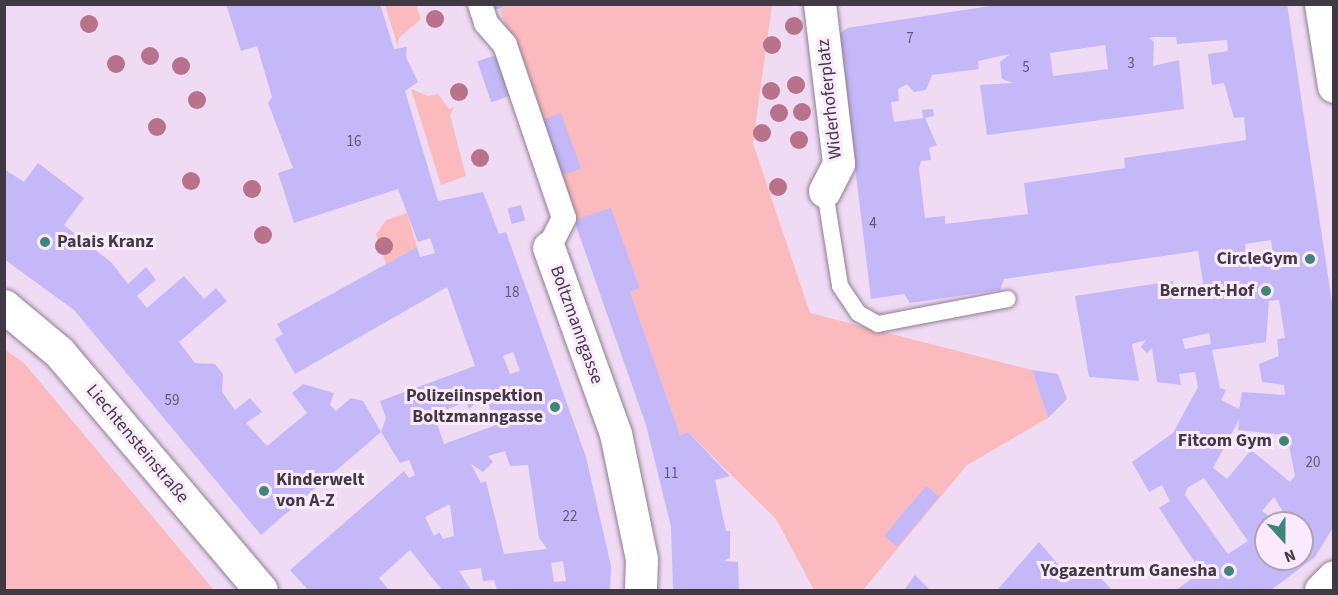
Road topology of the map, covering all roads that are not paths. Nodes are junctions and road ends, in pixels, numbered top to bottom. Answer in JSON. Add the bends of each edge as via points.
{"nodes":[{"id":1,"x":480,"y":4,"type":"edge"},
{"id":2,"x":820,"y":4,"type":"edge"},
{"id":3,"x":1321,"y":4,"type":"edge"},
{"id":4,"x":1334,"y":86,"type":"edge"},
{"id":5,"x":825,"y":192,"type":"joint"},
{"id":6,"x":549,"y":248,"type":"joint"},
{"id":7,"x":1008,"y":299,"type":"dead end"},
{"id":8,"x":4,"y":306,"type":"edge"},
{"id":9,"x":1334,"y":578,"type":"edge"},
{"id":10,"x":261,"y":591,"type":"edge"},
{"id":11,"x":641,"y":591,"type":"edge"},
{"id":12,"x":1321,"y":591,"type":"edge"}],
"edges":[{"from":1,"to":6,"type":"street","name":"Boltzmanngasse","via":[[486,23],[506,45],[564,218]]},
{"from":2,"to":5,"type":"street","name":"Widerhoferplatz","via":[[839,164]]},
{"from":3,"to":4,"type":"street"},
{"from":5,"to":7,"type":"lane","via":[[840,286],[858,313],[878,324]]},
{"from":6,"to":11,"type":"street","name":"Boltzmanngasse","via":[[616,434],[642,560]]},
{"from":8,"to":10,"type":"street","name":"Liechtensteinstraße","via":[[58,352]]},
{"from":9,"to":12,"type":"street"}]}
